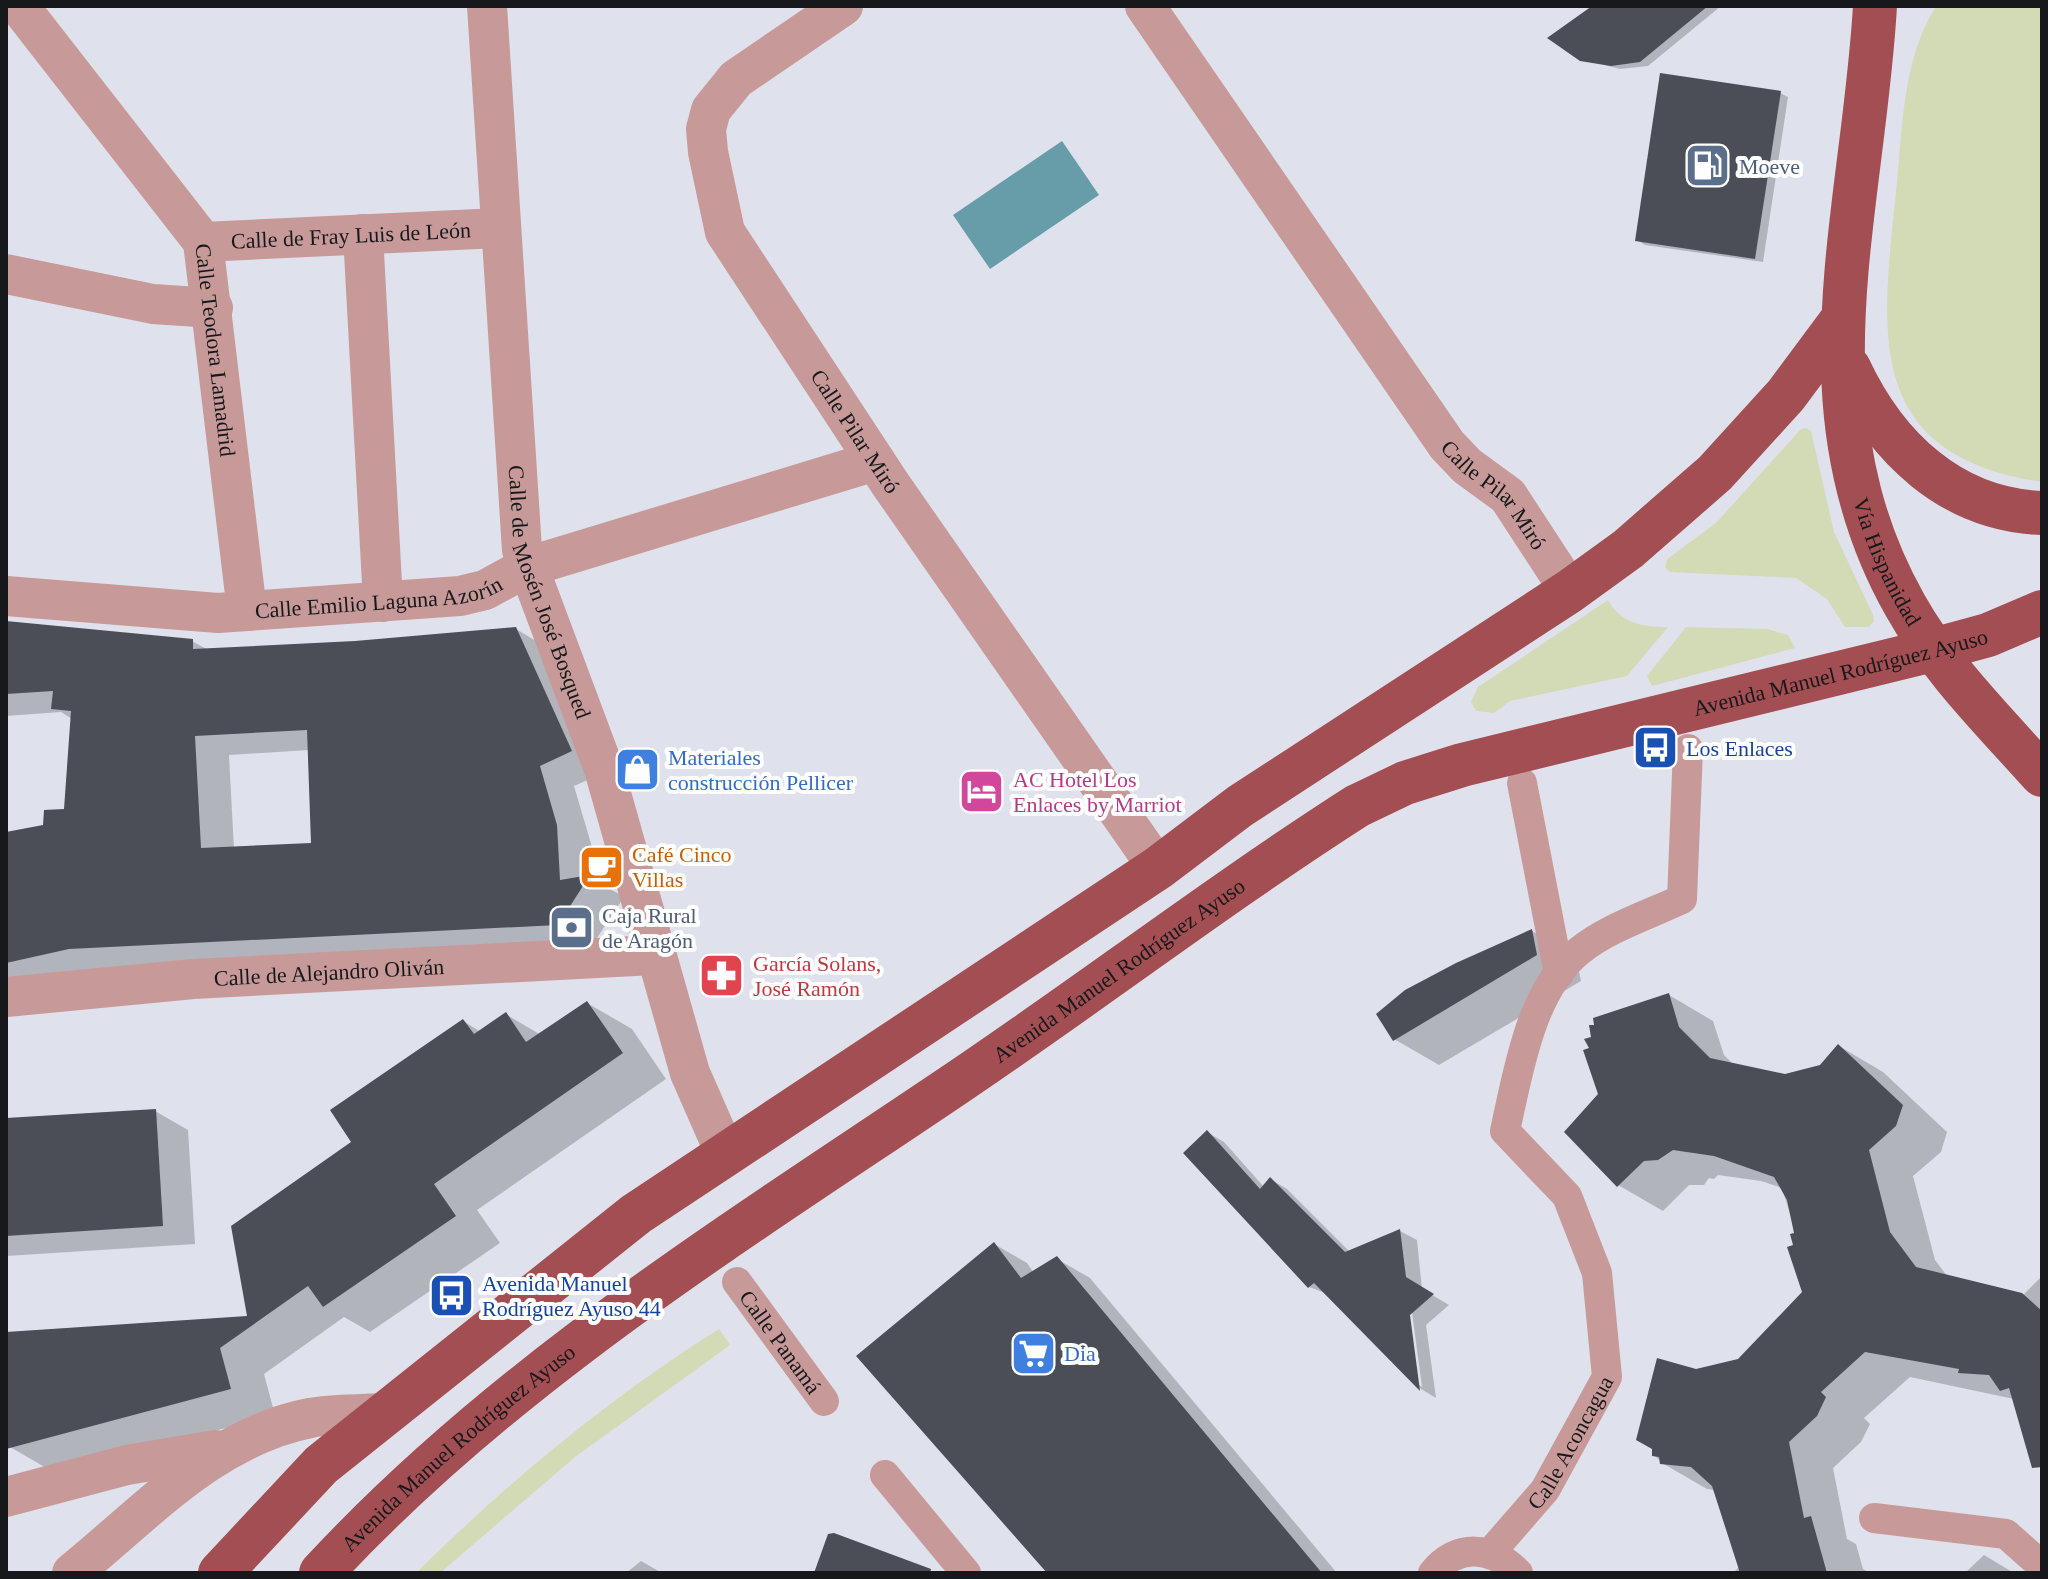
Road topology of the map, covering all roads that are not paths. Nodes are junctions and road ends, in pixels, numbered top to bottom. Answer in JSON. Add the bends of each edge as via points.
{"nodes":[{"id":1,"x":19,"y":6,"type":"edge"},
{"id":2,"x":487,"y":6,"type":"edge"},
{"id":3,"x":843,"y":6,"type":"edge"},
{"id":4,"x":1145,"y":6,"type":"edge"},
{"id":5,"x":1876,"y":9,"type":"edge"},
{"id":6,"x":499,"y":228,"type":"junction"},
{"id":7,"x":363,"y":234,"type":"junction"},
{"id":8,"x":203,"y":242,"type":"junction"},
{"id":9,"x":6,"y":274,"type":"edge"},
{"id":10,"x":213,"y":308,"type":"junction"},
{"id":11,"x":1841,"y":336,"type":"junction"},
{"id":12,"x":875,"y":461,"type":"junction"},
{"id":13,"x":2042,"y":513,"type":"edge"},
{"id":14,"x":527,"y":567,"type":"junction"},
{"id":15,"x":1570,"y":591,"type":"junction"},
{"id":16,"x":6,"y":596,"type":"edge"},
{"id":17,"x":383,"y":602,"type":"junction"},
{"id":18,"x":247,"y":611,"type":"junction"},
{"id":19,"x":2042,"y":612,"type":"edge"},
{"id":20,"x":1933,"y":650,"type":"junction"},
{"id":21,"x":1688,"y":749,"type":"dead end"},
{"id":22,"x":2042,"y":775,"type":"edge"},
{"id":23,"x":1522,"y":783,"type":"dead end"},
{"id":24,"x":1158,"y":868,"type":"junction"},
{"id":25,"x":654,"y":955,"type":"junction"},
{"id":26,"x":1559,"y":974,"type":"junction"},
{"id":27,"x":6,"y":997,"type":"edge"},
{"id":28,"x":726,"y":1155,"type":"junction"},
{"id":29,"x":802,"y":1186,"type":"junction"},
{"id":30,"x":737,"y":1282,"type":"dead end"},
{"id":31,"x":824,"y":1401,"type":"dead end"},
{"id":32,"x":384,"y":1413,"type":"junction"},
{"id":33,"x":224,"y":1448,"type":"junction"},
{"id":34,"x":885,"y":1475,"type":"dead end"},
{"id":35,"x":6,"y":1497,"type":"edge"},
{"id":36,"x":1874,"y":1518,"type":"dead end"},
{"id":37,"x":1491,"y":1552,"type":"junction"},
{"id":38,"x":2042,"y":1566,"type":"edge"},
{"id":39,"x":72,"y":1573,"type":"edge"},
{"id":40,"x":220,"y":1573,"type":"edge"},
{"id":41,"x":321,"y":1573,"type":"edge"},
{"id":42,"x":966,"y":1573,"type":"edge"},
{"id":43,"x":1433,"y":1573,"type":"edge"},
{"id":44,"x":1518,"y":1573,"type":"edge"}],
"edges":[{"from":1,"to":8,"type":"street","name":"Calle Teodora Lamadrid"},
{"from":2,"to":6,"type":"street","name":"Calle de Mosén José Bosqued"},
{"from":3,"to":12,"type":"street","name":"Calle Pilar Miró","via":[[736,79],[711,110],[706,129],[725,232]]},
{"from":4,"to":15,"type":"street","name":"Calle Pilar Miró","via":[[1447,445],[1508,496]]},
{"from":5,"to":11,"type":"highway","name":"Vía Hispanidad"},
{"from":6,"to":7,"type":"street","name":"Calle de Fray Luis de León"},
{"from":6,"to":14,"type":"street","name":"Calle de Mosén José Bosqued","via":[[517,519]]},
{"from":7,"to":8,"type":"street","name":"Calle de Fray Luis de León"},
{"from":7,"to":17,"type":"street"},
{"from":8,"to":10,"type":"street","name":"Calle Teodora Lamadrid"},
{"from":9,"to":10,"type":"street","via":[[153,304]]},
{"from":10,"to":18,"type":"street","name":"Calle Teodora Lamadrid"},
{"from":11,"to":13,"type":"highway","via":[[1857,387],[1902,451],[1942,484],[1976,500],[2017,513]]},
{"from":11,"to":15,"type":"highway","via":[[1676,510]]},
{"from":11,"to":20,"type":"highway","name":"Vía Hispanidad","via":[[1852,460],[1862,504],[1904,605]]},
{"from":12,"to":14,"type":"street","name":"Calle Emilio Laguna Azorín"},
{"from":12,"to":24,"type":"street","name":"Calle Pilar Miró"},
{"from":14,"to":17,"type":"street","name":"Calle Emilio Laguna Azorín","via":[[485,590]]},
{"from":14,"to":25,"type":"street","name":"Calle de Mosén José Bosqued","via":[[604,769]]},
{"from":15,"to":24,"type":"highway","via":[[1240,806]]},
{"from":16,"to":18,"type":"street","name":"Calle Emilio Laguna Azorín","via":[[191,612]]},
{"from":17,"to":18,"type":"street","name":"Calle Emilio Laguna Azorín"},
{"from":19,"to":20,"type":"highway","name":"Avenida Manuel Rodríguez Ayuso"},
{"from":20,"to":22,"type":"highway","name":"Vía Hispanidad"},
{"from":20,"to":29,"type":"highway","name":"Avenida Manuel Rodríguez Ayuso","via":[[1541,744],[1405,783],[1299,843]]},
{"from":21,"to":26,"type":"street","name":"Calle Aconcagua","via":[[1682,899],[1595,940]]},
{"from":23,"to":26,"type":"street"},
{"from":24,"to":28,"type":"highway"},
{"from":25,"to":27,"type":"street","name":"Calle de Alejandro Oliván","via":[[193,979]]},
{"from":25,"to":28,"type":"street","name":"Calle de Mosén José Bosqued","via":[[690,1073]]},
{"from":26,"to":37,"type":"street","name":"Calle Aconcagua","via":[[1528,1031],[1505,1131],[1567,1196],[1597,1273],[1607,1377],[1545,1490]]},
{"from":28,"to":29,"type":"highway","via":[[763,1177]]},
{"from":28,"to":32,"type":"highway","via":[[636,1214]]},
{"from":29,"to":41,"type":"highway","name":"Avenida Manuel Rodríguez Ayuso","via":[[533,1375],[465,1432]]},
{"from":30,"to":31,"type":"street","name":"Calle Panamá"},
{"from":32,"to":33,"type":"street","via":[[312,1417]]},
{"from":32,"to":40,"type":"highway","via":[[321,1465]]},
{"from":33,"to":35,"type":"street","via":[[127,1465]]},
{"from":33,"to":39,"type":"street"},
{"from":34,"to":42,"type":"street"},
{"from":36,"to":38,"type":"street","via":[[2006,1534]]},
{"from":37,"to":43,"type":"street","via":[[1455,1554]]},
{"from":37,"to":44,"type":"street"}]}
